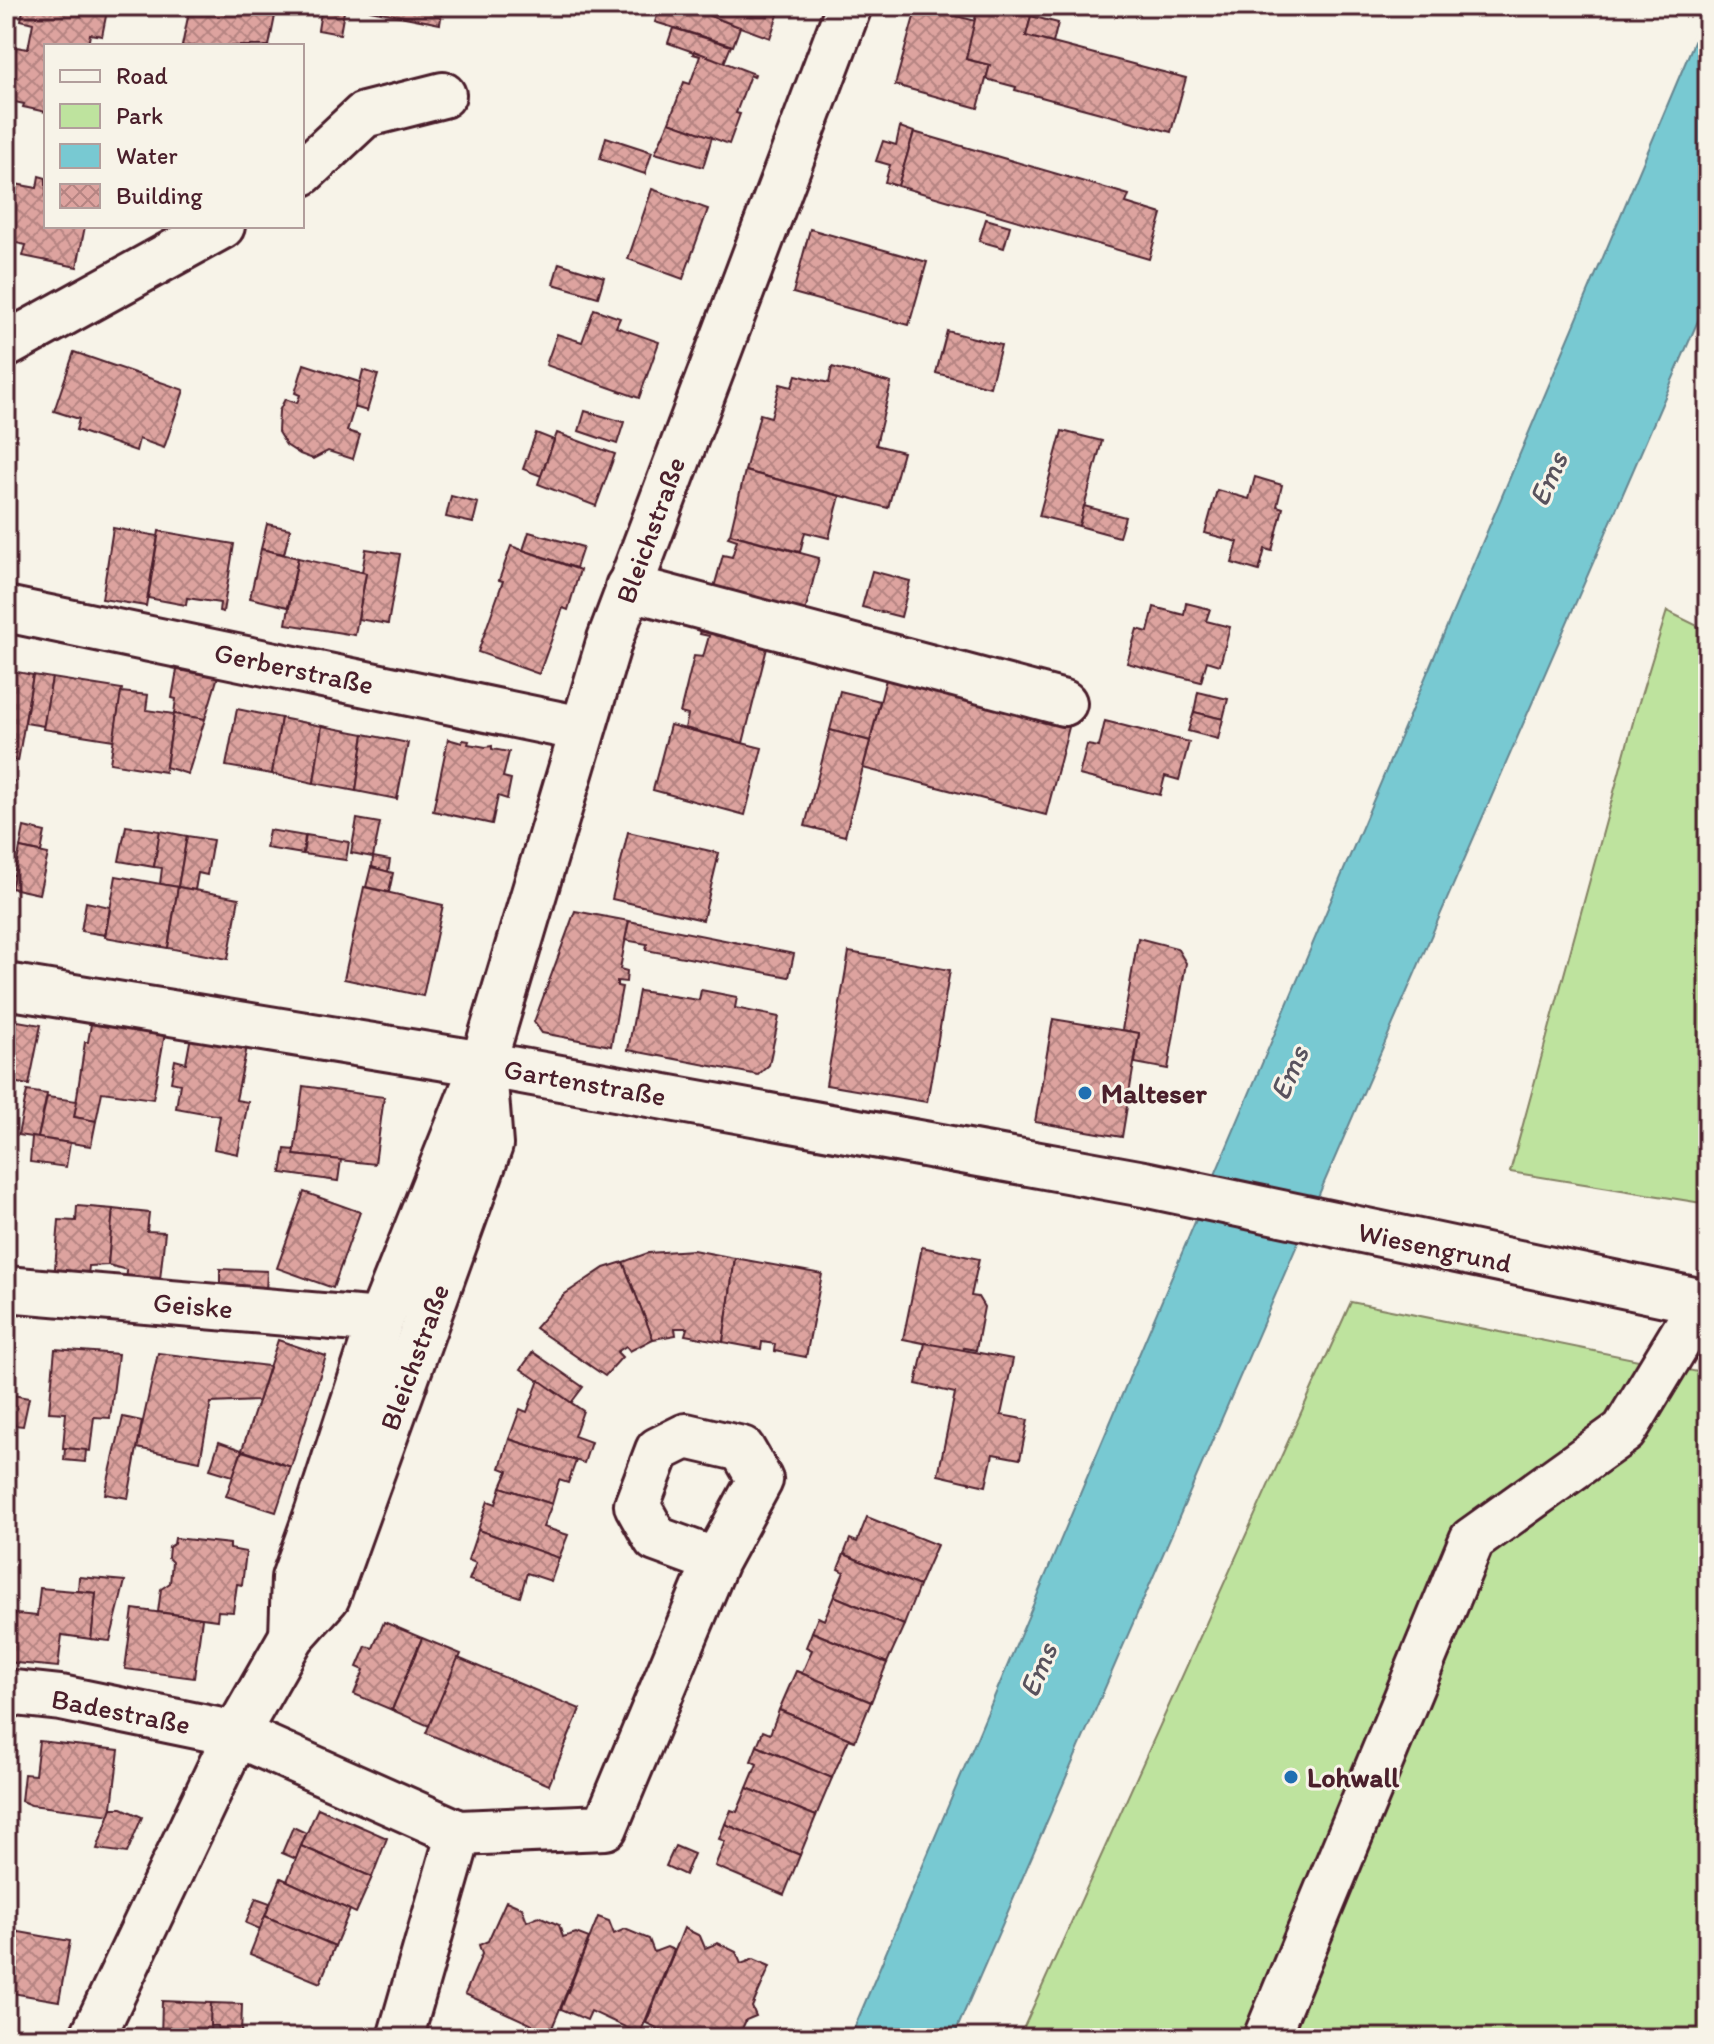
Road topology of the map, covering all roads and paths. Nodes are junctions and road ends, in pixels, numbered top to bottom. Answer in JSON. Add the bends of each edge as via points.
{"nodes":[{"id":1,"x":849,"y":6,"type":"edge"},
{"id":2,"x":443,"y":95,"type":"dead end"},
{"id":3,"x":304,"y":171,"type":"edge"},
{"id":4,"x":218,"y":228,"type":"edge"},
{"id":5,"x":6,"y":345,"type":"edge"},
{"id":6,"x":628,"y":587,"type":"junction"},
{"id":7,"x":6,"y":609,"type":"edge"},
{"id":8,"x":1064,"y":703,"type":"dead end"},
{"id":9,"x":582,"y":729,"type":"junction"},
{"id":10,"x":6,"y":986,"type":"edge"},
{"id":11,"x":483,"y":1064,"type":"junction"},
{"id":12,"x":1162,"y":1190,"type":"joint"},
{"id":13,"x":6,"y":1289,"type":"edge"},
{"id":14,"x":1705,"y":1303,"type":"edge"},
{"id":15,"x":380,"y":1321,"type":"junction"},
{"id":16,"x":716,"y":1561,"type":"dead end"},
{"id":17,"x":292,"y":1636,"type":"junction"},
{"id":18,"x":6,"y":1692,"type":"edge"},
{"id":19,"x":236,"y":1734,"type":"junction"},
{"id":20,"x":459,"y":1833,"type":"junction"},
{"id":21,"x":402,"y":2037,"type":"edge"},
{"id":22,"x":92,"y":2038,"type":"edge"},
{"id":23,"x":1266,"y":2038,"type":"edge"}],
"edges":[{"from":1,"to":6,"type":"street","name":"Bleichstraße"},
{"from":2,"to":3,"type":"street","via":[[364,115]]},
{"from":4,"to":5,"type":"street"},
{"from":6,"to":8,"type":"street"},
{"from":6,"to":9,"type":"street","name":"Bleichstraße"},
{"from":7,"to":9,"type":"street","name":"Gerberstraße"},
{"from":9,"to":11,"type":"street","name":"Bleichstraße"},
{"from":10,"to":11,"type":"street","name":"Gartenstraße"},
{"from":11,"to":12,"type":"street","name":"Gartenstraße"},
{"from":11,"to":15,"type":"street","name":"Bleichstraße"},
{"from":11,"to":17,"type":"street","name":"Bleichstraße","via":[[490,1145],[327,1597]]},
{"from":12,"to":14,"type":"street","name":"Wiesengrund"},
{"from":13,"to":15,"type":"street","name":"Geiske"},
{"from":14,"to":23,"type":"street","via":[[1624,1431],[1472,1540]]},
{"from":15,"to":17,"type":"street","name":"Bleichstraße","via":[[294,1578]]},
{"from":16,"to":20,"type":"street","via":[[605,1827]]},
{"from":17,"to":19,"type":"street","name":"Bleichstraße"},
{"from":18,"to":19,"type":"street","name":"Badestraße"},
{"from":19,"to":20,"type":"street","name":"Badestraße"},
{"from":19,"to":22,"type":"street","name":"Bleichstraße"},
{"from":20,"to":21,"type":"street"}]}
